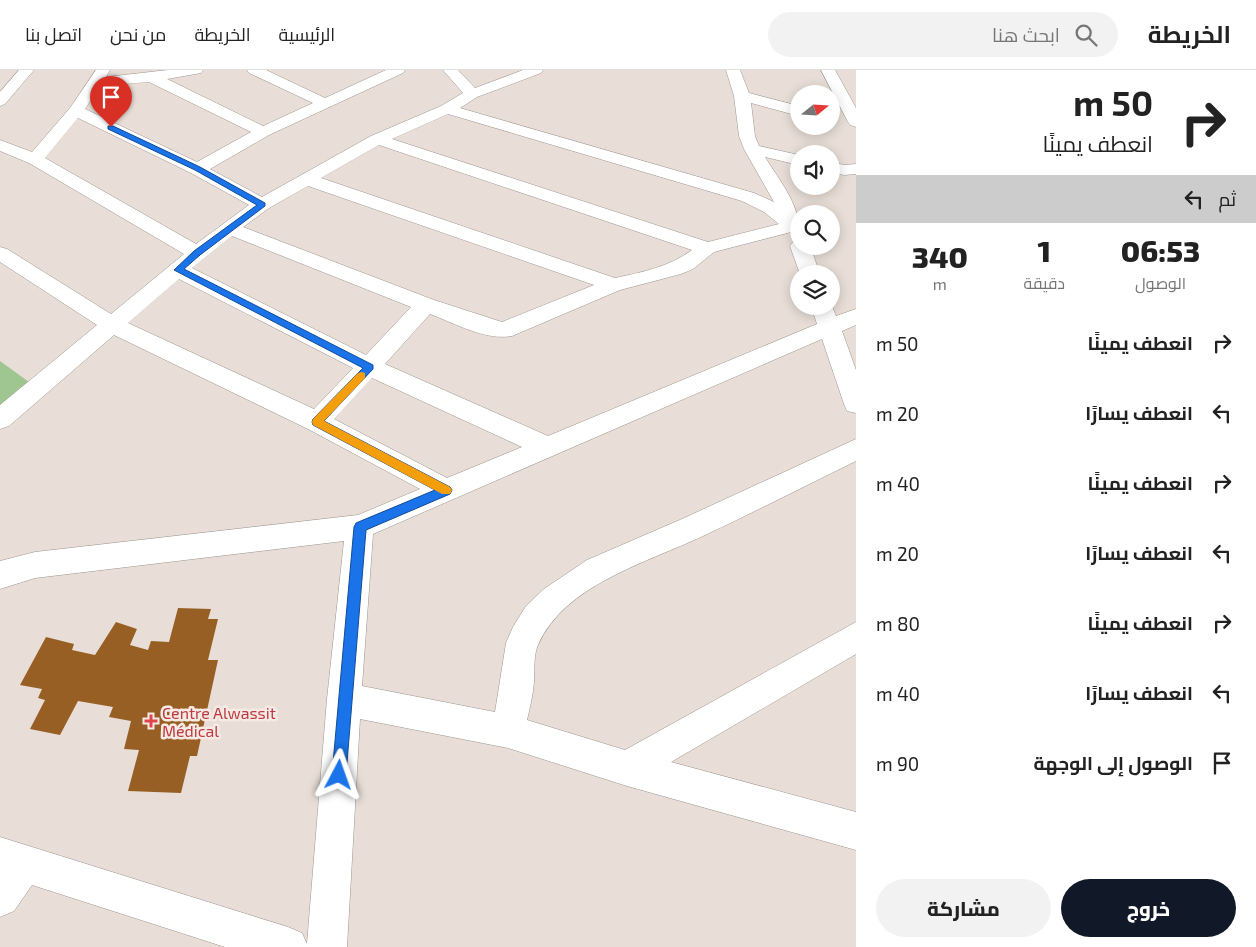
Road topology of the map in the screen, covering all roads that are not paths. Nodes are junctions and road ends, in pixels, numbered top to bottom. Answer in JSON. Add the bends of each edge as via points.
{"nodes":[{"id":1,"x":27,"y":70,"type":"edge"},
{"id":2,"x":196,"y":70,"type":"edge"},
{"id":3,"x":254,"y":70,"type":"edge"},
{"id":4,"x":398,"y":70,"type":"edge"},
{"id":5,"x":450,"y":70,"type":"edge"},
{"id":6,"x":536,"y":70,"type":"edge"},
{"id":7,"x":734,"y":70,"type":"edge"},
{"id":8,"x":828,"y":70,"type":"edge"},
{"id":9,"x":373,"y":74,"type":"edge"},
{"id":10,"x":100,"y":76,"type":"edge"},
{"id":11,"x":151,"y":77,"type":"junction"},
{"id":12,"x":472,"y":94,"type":"junction"},
{"id":13,"x":742,"y":96,"type":"junction"},
{"id":14,"x":0,"y":101,"type":"edge"},
{"id":15,"x":324,"y":103,"type":"junction"},
{"id":16,"x":447,"y":109,"type":"junction"},
{"id":17,"x":790,"y":109,"type":"edge"},
{"id":18,"x":76,"y":110,"type":"junction"},
{"id":19,"x":851,"y":123,"type":"edge"},
{"id":20,"x":263,"y":132,"type":"junction"},
{"id":21,"x":377,"y":139,"type":"junction"},
{"id":22,"x":0,"y":145,"type":"edge"},
{"id":23,"x":752,"y":149,"type":"junction"},
{"id":24,"x":790,"y":158,"type":"edge"},
{"id":25,"x":34,"y":159,"type":"junction"},
{"id":26,"x":197,"y":168,"type":"junction"},
{"id":27,"x":840,"y":169,"type":"edge"},
{"id":28,"x":856,"y":169,"type":"edge"},
{"id":29,"x":306,"y":179,"type":"junction"},
{"id":30,"x":262,"y":204,"type":"junction"},
{"id":31,"x":790,"y":217,"type":"edge"},
{"id":32,"x":790,"y":228,"type":"edge"},
{"id":33,"x":231,"y":229,"type":"junction"},
{"id":34,"x":790,"y":235,"type":"edge"},
{"id":35,"x":707,"y":248,"type":"junction"},
{"id":36,"x":0,"y":253,"type":"edge"},
{"id":37,"x":197,"y":253,"type":"junction"},
{"id":38,"x":178,"y":270,"type":"junction"},
{"id":39,"x":614,"y":285,"type":"junction"},
{"id":40,"x":426,"y":305,"type":"junction"},
{"id":41,"x":856,"y":316,"type":"edge"},
{"id":42,"x":826,"y":317,"type":"edge"},
{"id":43,"x":111,"y":324,"type":"junction"},
{"id":44,"x":370,"y":367,"type":"junction"},
{"id":45,"x":856,"y":404,"type":"edge"},
{"id":46,"x":0,"y":419,"type":"edge"},
{"id":47,"x":317,"y":422,"type":"junction"},
{"id":48,"x":548,"y":447,"type":"junction"},
{"id":49,"x":856,"y":448,"type":"edge"},
{"id":50,"x":446,"y":490,"type":"junction"},
{"id":51,"x":360,"y":527,"type":"junction"},
{"id":52,"x":0,"y":558,"type":"edge"},
{"id":53,"x":35,"y":565,"type":"junction"},
{"id":54,"x":0,"y":575,"type":"edge"},
{"id":55,"x":856,"y":637,"type":"edge"},
{"id":56,"x":344,"y":699,"type":"junction"},
{"id":57,"x":508,"y":731,"type":"junction"},
{"id":58,"x":627,"y":768,"type":"junction"},
{"id":59,"x":856,"y":831,"type":"edge"},
{"id":60,"x":12,"y":860,"type":"edge"},
{"id":61,"x":0,"y":897,"type":"edge"},
{"id":62,"x":288,"y":947,"type":"edge"},
{"id":63,"x":327,"y":947,"type":"edge"}],
"edges":[{"from":1,"to":14,"type":"street"},
{"from":2,"to":11,"type":"street"},
{"from":3,"to":15,"type":"street"},
{"from":4,"to":9,"type":"street"},
{"from":5,"to":12,"type":"street"},
{"from":6,"to":12,"type":"street"},
{"from":7,"to":13,"type":"street"},
{"from":8,"to":19,"type":"street"},
{"from":9,"to":15,"type":"street"},
{"from":10,"to":11,"type":"street"},
{"from":10,"to":18,"type":"street"},
{"from":11,"to":20,"type":"street"},
{"from":12,"to":16,"type":"street"},
{"from":13,"to":17,"type":"street"},
{"from":13,"to":23,"type":"street","via":[[744,125]]},
{"from":15,"to":20,"type":"street"},
{"from":16,"to":21,"type":"street"},
{"from":16,"to":32,"type":"street","via":[[748,197],[771,208]]},
{"from":18,"to":25,"type":"street"},
{"from":18,"to":26,"type":"street"},
{"from":20,"to":26,"type":"street"},
{"from":21,"to":29,"type":"street"},
{"from":21,"to":35,"type":"street"},
{"from":22,"to":25,"type":"street"},
{"from":23,"to":24,"type":"street"},
{"from":23,"to":31,"type":"street"},
{"from":25,"to":37,"type":"street"},
{"from":26,"to":30,"type":"street"},
{"from":27,"to":28,"type":"street"},
{"from":29,"to":30,"type":"street"},
{"from":29,"to":39,"type":"street"},
{"from":30,"to":33,"type":"street"},
{"from":33,"to":37,"type":"street"},
{"from":33,"to":40,"type":"street"},
{"from":34,"to":35,"type":"street"},
{"from":35,"to":39,"type":"street","via":[[686,264],[668,272]]},
{"from":36,"to":43,"type":"street"},
{"from":37,"to":38,"type":"street"},
{"from":38,"to":43,"type":"street"},
{"from":38,"to":44,"type":"street"},
{"from":39,"to":40,"type":"street","via":[[502,330]]},
{"from":40,"to":44,"type":"street"},
{"from":41,"to":42,"type":"street"},
{"from":42,"to":45,"type":"street"},
{"from":42,"to":48,"type":"street"},
{"from":43,"to":46,"type":"street"},
{"from":43,"to":47,"type":"street"},
{"from":44,"to":47,"type":"street"},
{"from":44,"to":48,"type":"street"},
{"from":47,"to":50,"type":"street"},
{"from":48,"to":50,"type":"street"},
{"from":49,"to":57,"type":"street","via":[[606,566],[564,591],[549,604],[524,638],[518,657],[518,680]]},
{"from":50,"to":51,"type":"street"},
{"from":51,"to":53,"type":"street"},
{"from":51,"to":56,"type":"street"},
{"from":52,"to":53,"type":"street"},
{"from":53,"to":54,"type":"street"},
{"from":55,"to":58,"type":"street"},
{"from":56,"to":57,"type":"street"},
{"from":56,"to":63,"type":"street"},
{"from":57,"to":58,"type":"street"},
{"from":58,"to":59,"type":"street"},
{"from":60,"to":61,"type":"street"},
{"from":60,"to":62,"type":"street"}]}
